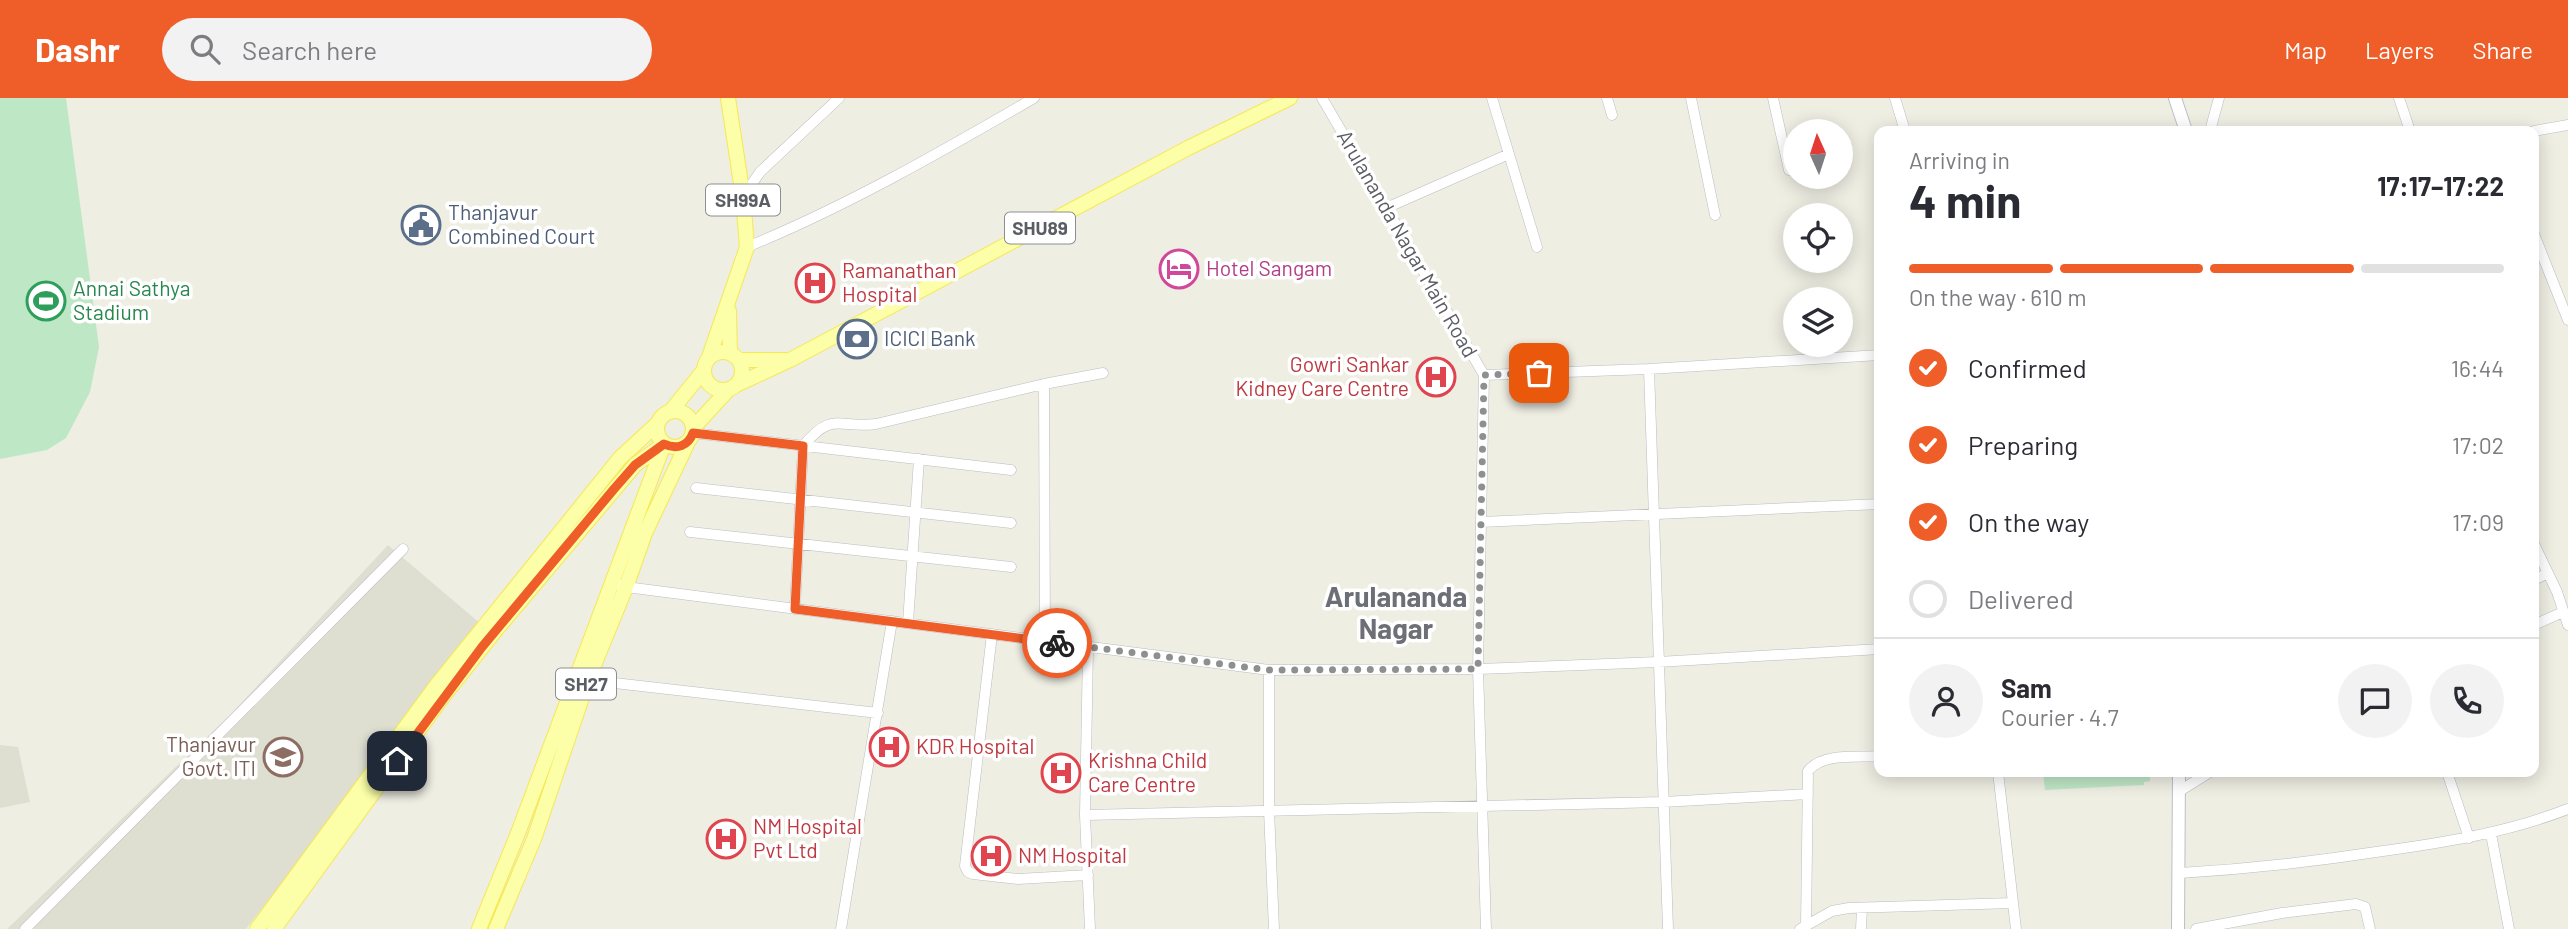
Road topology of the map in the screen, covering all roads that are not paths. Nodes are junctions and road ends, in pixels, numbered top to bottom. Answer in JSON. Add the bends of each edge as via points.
{"nodes":[{"id":1,"x":728,"y":98,"type":"edge"},
{"id":2,"x":839,"y":98,"type":"edge"},
{"id":3,"x":1034,"y":98,"type":"edge"},
{"id":4,"x":1290,"y":98,"type":"edge"},
{"id":5,"x":1322,"y":98,"type":"edge"},
{"id":6,"x":1492,"y":98,"type":"edge"},
{"id":7,"x":1607,"y":98,"type":"edge"},
{"id":8,"x":1691,"y":98,"type":"edge"},
{"id":9,"x":1773,"y":98,"type":"edge"},
{"id":10,"x":1895,"y":98,"type":"edge"},
{"id":11,"x":2175,"y":98,"type":"edge"},
{"id":12,"x":2219,"y":98,"type":"edge"},
{"id":13,"x":2399,"y":98,"type":"edge"},
{"id":14,"x":1612,"y":115,"type":"dead end"},
{"id":15,"x":2568,"y":125,"type":"edge"},
{"id":16,"x":1903,"y":126,"type":"edge"},
{"id":17,"x":2184,"y":126,"type":"edge"},
{"id":18,"x":2211,"y":126,"type":"edge"},
{"id":19,"x":2408,"y":126,"type":"edge"},
{"id":20,"x":2539,"y":130,"type":"edge"},
{"id":21,"x":1783,"y":143,"type":"edge"},
{"id":22,"x":1508,"y":154,"type":"junction"},
{"id":23,"x":743,"y":197,"type":"junction"},
{"id":24,"x":1386,"y":208,"type":"junction"},
{"id":25,"x":1715,"y":215,"type":"dead end"},
{"id":26,"x":747,"y":247,"type":"junction"},
{"id":27,"x":1537,"y":247,"type":"dead end"},
{"id":28,"x":2539,"y":247,"type":"edge"},
{"id":29,"x":729,"y":299,"type":"junction"},
{"id":30,"x":2568,"y":320,"type":"edge"},
{"id":31,"x":1874,"y":355,"type":"edge"},
{"id":32,"x":735,"y":356,"type":"junction"},
{"id":33,"x":790,"y":360,"type":"junction"},
{"id":34,"x":707,"y":363,"type":"junction"},
{"id":35,"x":1648,"y":369,"type":"junction"},
{"id":36,"x":1103,"y":373,"type":"dead end"},
{"id":37,"x":1484,"y":375,"type":"junction"},
{"id":38,"x":1044,"y":384,"type":"junction"},
{"id":39,"x":732,"y":387,"type":"junction"},
{"id":40,"x":670,"y":412,"type":"junction"},
{"id":41,"x":658,"y":423,"type":"junction"},
{"id":42,"x":691,"y":435,"type":"junction"},
{"id":43,"x":664,"y":444,"type":"junction"},
{"id":44,"x":803,"y":446,"type":"junction"},
{"id":45,"x":919,"y":459,"type":"junction"},
{"id":46,"x":1011,"y":470,"type":"dead end"},
{"id":47,"x":696,"y":488,"type":"dead end"},
{"id":48,"x":800,"y":499,"type":"junction"},
{"id":49,"x":1874,"y":504,"type":"edge"},
{"id":50,"x":915,"y":512,"type":"junction"},
{"id":51,"x":1654,"y":514,"type":"junction"},
{"id":52,"x":1481,"y":522,"type":"junction"},
{"id":53,"x":1011,"y":523,"type":"dead end"},
{"id":54,"x":690,"y":532,"type":"dead end"},
{"id":55,"x":798,"y":543,"type":"junction"},
{"id":56,"x":402,"y":549,"type":"dead end"},
{"id":57,"x":2539,"y":554,"type":"edge"},
{"id":58,"x":912,"y":556,"type":"junction"},
{"id":59,"x":1011,"y":567,"type":"dead end"},
{"id":60,"x":2548,"y":573,"type":"junction"},
{"id":61,"x":2539,"y":578,"type":"edge"},
{"id":62,"x":611,"y":582,"type":"junction"},
{"id":63,"x":626,"y":587,"type":"junction"},
{"id":64,"x":795,"y":609,"type":"junction"},
{"id":65,"x":2563,"y":612,"type":"junction"},
{"id":66,"x":892,"y":621,"type":"junction"},
{"id":67,"x":908,"y":623,"type":"junction"},
{"id":68,"x":2539,"y":623,"type":"edge"},
{"id":69,"x":2568,"y":625,"type":"edge"},
{"id":70,"x":992,"y":634,"type":"junction"},
{"id":71,"x":1045,"y":641,"type":"junction"},
{"id":72,"x":1088,"y":648,"type":"junction"},
{"id":73,"x":1874,"y":649,"type":"edge"},
{"id":74,"x":1658,"y":662,"type":"junction"},
{"id":75,"x":1478,"y":669,"type":"junction"},
{"id":76,"x":1269,"y":670,"type":"junction"},
{"id":77,"x":588,"y":680,"type":"junction"},
{"id":78,"x":878,"y":713,"type":"junction"},
{"id":79,"x":1874,"y":756,"type":"edge"},
{"id":80,"x":1999,"y":777,"type":"edge"},
{"id":81,"x":2179,"y":777,"type":"edge"},
{"id":82,"x":2202,"y":777,"type":"edge"},
{"id":83,"x":2449,"y":777,"type":"edge"},
{"id":84,"x":2178,"y":792,"type":"junction"},
{"id":85,"x":1808,"y":794,"type":"junction"},
{"id":86,"x":1663,"y":802,"type":"junction"},
{"id":87,"x":1482,"y":806,"type":"junction"},
{"id":88,"x":2568,"y":809,"type":"edge"},
{"id":89,"x":1269,"y":810,"type":"junction"},
{"id":90,"x":1085,"y":815,"type":"junction"},
{"id":91,"x":518,"y":833,"type":"junction"},
{"id":92,"x":2491,"y":834,"type":"junction"},
{"id":93,"x":2469,"y":838,"type":"junction"},
{"id":94,"x":534,"y":839,"type":"junction"},
{"id":95,"x":2180,"y":873,"type":"junction"},
{"id":96,"x":1088,"y":875,"type":"junction"},
{"id":97,"x":2014,"y":903,"type":"junction"},
{"id":98,"x":1862,"y":908,"type":"junction"},
{"id":99,"x":1803,"y":927,"type":"edge"},
{"id":100,"x":25,"y":929,"type":"edge"},
{"id":101,"x":257,"y":929,"type":"edge"},
{"id":102,"x":274,"y":929,"type":"edge"},
{"id":103,"x":479,"y":929,"type":"edge"},
{"id":104,"x":496,"y":929,"type":"edge"},
{"id":105,"x":841,"y":929,"type":"edge"},
{"id":106,"x":1090,"y":929,"type":"edge"},
{"id":107,"x":1274,"y":929,"type":"edge"},
{"id":108,"x":1486,"y":929,"type":"edge"},
{"id":109,"x":1668,"y":929,"type":"edge"},
{"id":110,"x":1861,"y":929,"type":"edge"},
{"id":111,"x":2016,"y":929,"type":"edge"},
{"id":112,"x":2178,"y":929,"type":"edge"},
{"id":113,"x":2196,"y":929,"type":"edge"},
{"id":114,"x":2370,"y":929,"type":"edge"},
{"id":115,"x":2510,"y":929,"type":"edge"}],
"edges":[{"from":1,"to":23,"type":"main road","number":"SH99A"},
{"from":2,"to":23,"type":"street","via":[[760,172]]},
{"from":3,"to":26,"type":"street","via":[[915,167]]},
{"from":4,"to":33,"type":"main road","number":"SHU89"},
{"from":5,"to":24,"type":"street","name":"Arulananda Nagar Main Road"},
{"from":6,"to":22,"type":"street"},
{"from":7,"to":14,"type":"street"},
{"from":8,"to":25,"type":"street"},
{"from":9,"to":21,"type":"street"},
{"from":10,"to":16,"type":"street"},
{"from":11,"to":17,"type":"main road"},
{"from":12,"to":18,"type":"street"},
{"from":13,"to":19,"type":"street"},
{"from":15,"to":20,"type":"street"},
{"from":22,"to":24,"type":"street"},
{"from":22,"to":27,"type":"street"},
{"from":23,"to":26,"type":"main road","number":"SH99A"},
{"from":24,"to":37,"type":"street","name":"Arulananda Nagar Main Road"},
{"from":26,"to":29,"type":"main road","number":"SH99A"},
{"from":28,"to":30,"type":"street"},
{"from":29,"to":32,"type":"main road","number":"SH99A"},
{"from":29,"to":34,"type":"main road","number":"SH99A"},
{"from":31,"to":35,"type":"street","name":"Arulananda Nagar Main Road"},
{"from":32,"to":33,"type":"main road","number":"SHU89"},
{"from":32,"to":34,"type":"main road","number":"SHU89","via":[[719,352]]},
{"from":32,"to":39,"type":"main road","via":[[742,376]]},
{"from":33,"to":39,"type":"main road","number":"SHU89"},
{"from":34,"to":39,"type":"main road","via":[[711,386]]},
{"from":34,"to":40,"type":"main road"},
{"from":35,"to":37,"type":"street","name":"Arulananda Nagar Main Road"},
{"from":35,"to":51,"type":"street"},
{"from":36,"to":38,"type":"street"},
{"from":37,"to":52,"type":"street"},
{"from":38,"to":44,"type":"street","via":[[876,424],[827,424]]},
{"from":38,"to":71,"type":"street"},
{"from":39,"to":42,"type":"main road","number":"SHU89"},
{"from":40,"to":41,"type":"main road"},
{"from":40,"to":42,"type":"main road","via":[[683,412],[692,421]]},
{"from":41,"to":43,"type":"main road"},
{"from":41,"to":101,"type":"main road","via":[[621,458],[436,686]]},
{"from":42,"to":43,"type":"main road","via":[[675,447]]},
{"from":42,"to":44,"type":"street"},
{"from":42,"to":63,"type":"main road","number":"SH27","via":[[645,533]]},
{"from":43,"to":62,"type":"main road","number":"SH27"},
{"from":43,"to":102,"type":"main road","via":[[635,465],[496,630]]},
{"from":44,"to":45,"type":"street"},
{"from":44,"to":48,"type":"street"},
{"from":45,"to":46,"type":"street"},
{"from":45,"to":50,"type":"street"},
{"from":47,"to":48,"type":"street"},
{"from":48,"to":50,"type":"street"},
{"from":48,"to":55,"type":"street"},
{"from":49,"to":51,"type":"street"},
{"from":50,"to":53,"type":"street"},
{"from":50,"to":58,"type":"street"},
{"from":51,"to":52,"type":"street"},
{"from":51,"to":74,"type":"street"},
{"from":52,"to":75,"type":"street"},
{"from":54,"to":55,"type":"street"},
{"from":55,"to":58,"type":"street"},
{"from":55,"to":64,"type":"street"},
{"from":56,"to":100,"type":"street"},
{"from":57,"to":60,"type":"street"},
{"from":58,"to":59,"type":"street"},
{"from":58,"to":67,"type":"street"},
{"from":60,"to":61,"type":"street"},
{"from":60,"to":65,"type":"street"},
{"from":62,"to":63,"type":"street"},
{"from":62,"to":91,"type":"main road","number":"SH27"},
{"from":63,"to":64,"type":"street"},
{"from":63,"to":77,"type":"main road","number":"SH27"},
{"from":64,"to":66,"type":"street"},
{"from":65,"to":68,"type":"street"},
{"from":65,"to":69,"type":"street"},
{"from":66,"to":67,"type":"street"},
{"from":66,"to":78,"type":"street"},
{"from":67,"to":70,"type":"street"},
{"from":70,"to":71,"type":"street"},
{"from":70,"to":96,"type":"street","via":[[965,866],[973,874],[1018,879]]},
{"from":71,"to":72,"type":"street"},
{"from":72,"to":76,"type":"street"},
{"from":72,"to":90,"type":"street"},
{"from":73,"to":74,"type":"street"},
{"from":74,"to":75,"type":"street"},
{"from":74,"to":86,"type":"street"},
{"from":75,"to":76,"type":"street"},
{"from":75,"to":87,"type":"street"},
{"from":76,"to":89,"type":"street"},
{"from":77,"to":78,"type":"street"},
{"from":77,"to":94,"type":"main road","number":"SH27"},
{"from":78,"to":105,"type":"street"},
{"from":79,"to":85,"type":"street","via":[[1814,764],[1808,771]]},
{"from":80,"to":97,"type":"street"},
{"from":81,"to":84,"type":"main road"},
{"from":82,"to":84,"type":"street"},
{"from":83,"to":93,"type":"street"},
{"from":84,"to":95,"type":"main road"},
{"from":85,"to":86,"type":"street"},
{"from":85,"to":99,"type":"street"},
{"from":86,"to":87,"type":"street"},
{"from":86,"to":109,"type":"street"},
{"from":87,"to":89,"type":"street"},
{"from":87,"to":108,"type":"street"},
{"from":88,"to":92,"type":"street"},
{"from":89,"to":90,"type":"street"},
{"from":89,"to":107,"type":"street"},
{"from":90,"to":96,"type":"street"},
{"from":91,"to":94,"type":"main road"},
{"from":91,"to":103,"type":"main road","number":"SH27"},
{"from":92,"to":93,"type":"street"},
{"from":92,"to":115,"type":"street"},
{"from":93,"to":95,"type":"street","via":[[2274,867]]},
{"from":94,"to":104,"type":"main road","number":"SH27"},
{"from":95,"to":112,"type":"main road"},
{"from":96,"to":106,"type":"street"},
{"from":97,"to":98,"type":"street"},
{"from":97,"to":111,"type":"street"},
{"from":98,"to":99,"type":"street","via":[[1832,912]]},
{"from":98,"to":110,"type":"street"},
{"from":113,"to":114,"type":"street","via":[[2356,904],[2365,907]]}]}
